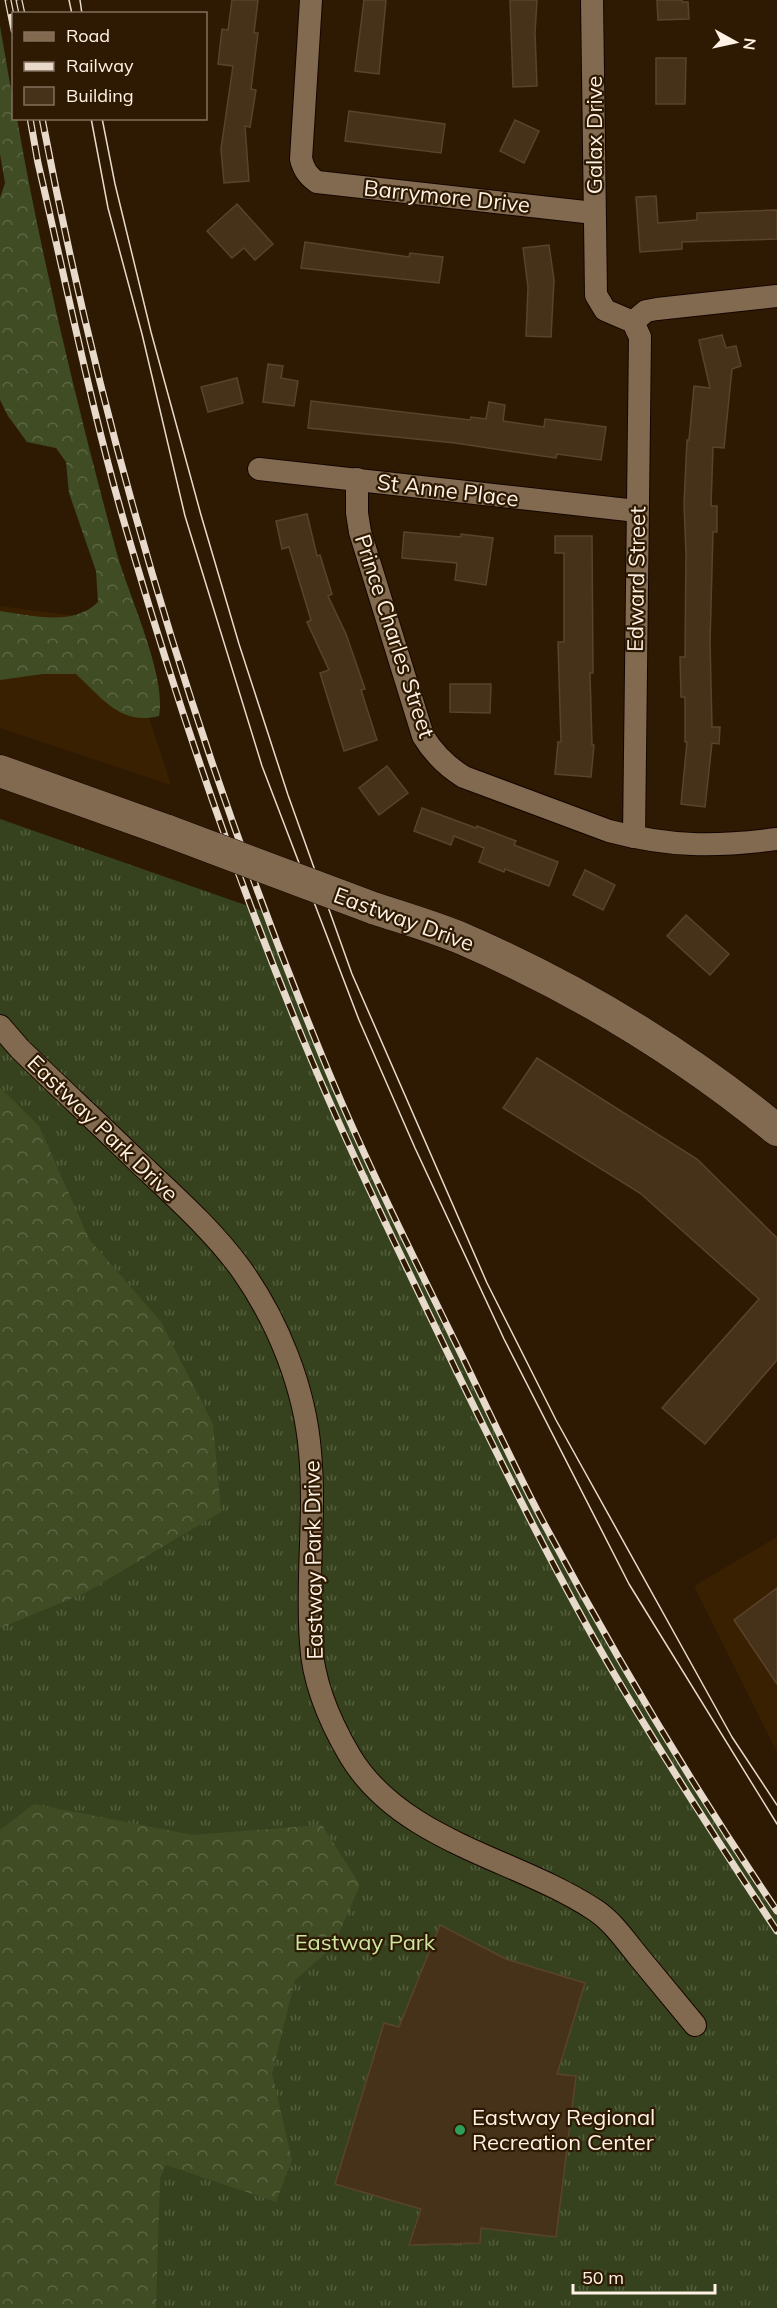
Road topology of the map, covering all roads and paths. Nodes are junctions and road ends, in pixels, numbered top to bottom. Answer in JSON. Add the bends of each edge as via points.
{"nodes":[{"id":1,"x":311,"y":0,"type":"edge"},
{"id":2,"x":592,"y":0,"type":"edge"},
{"id":3,"x":594,"y":213,"type":"junction"},
{"id":4,"x":777,"y":296,"type":"edge"},
{"id":5,"x":633,"y":322,"type":"junction"},
{"id":6,"x":259,"y":469,"type":"dead end"},
{"id":7,"x":357,"y":479,"type":"junction"},
{"id":8,"x":637,"y":511,"type":"junction"},
{"id":9,"x":0,"y":771,"type":"edge"},
{"id":10,"x":634,"y":837,"type":"junction"},
{"id":11,"x":777,"y":839,"type":"edge"},
{"id":12,"x":0,"y":1026,"type":"edge"},
{"id":13,"x":777,"y":1130,"type":"edge"},
{"id":14,"x":695,"y":2025,"type":"dead end"}],
"edges":[{"from":1,"to":3,"type":"street","name":"Barrymore Drive","via":[[302,159],[304,170],[317,182]]},
{"from":2,"to":3,"type":"street","name":"Galax Drive"},
{"from":3,"to":5,"type":"street","name":"Galax Drive","via":[[596,296],[600,306]]},
{"from":4,"to":5,"type":"street","via":[[657,309],[646,311]]},
{"from":5,"to":8,"type":"street","name":"Edward Street","via":[[640,337]]},
{"from":6,"to":7,"type":"street","name":"St Anne Place"},
{"from":7,"to":8,"type":"street","name":"St Anne Place"},
{"from":7,"to":10,"type":"street","name":"Prince Charles Street","via":[[360,532],[423,736],[431,750],[464,777]]},
{"from":8,"to":10,"type":"street","name":"Edward Street"},
{"from":9,"to":13,"type":"main road","name":"Eastway Drive","bridge":true,"via":[[461,938],[582,997],[718,1083]]},
{"from":10,"to":11,"type":"street","name":"Prince Charles Street","via":[[698,845]]},
{"from":12,"to":14,"type":"street","name":"Eastway Park Drive","via":[[206,1228],[242,1270],[273,1324],[297,1387],[309,1441],[313,1509],[310,1645],[328,1715],[359,1770],[395,1806],[416,1820],[598,1912],[618,1930]]}]}
